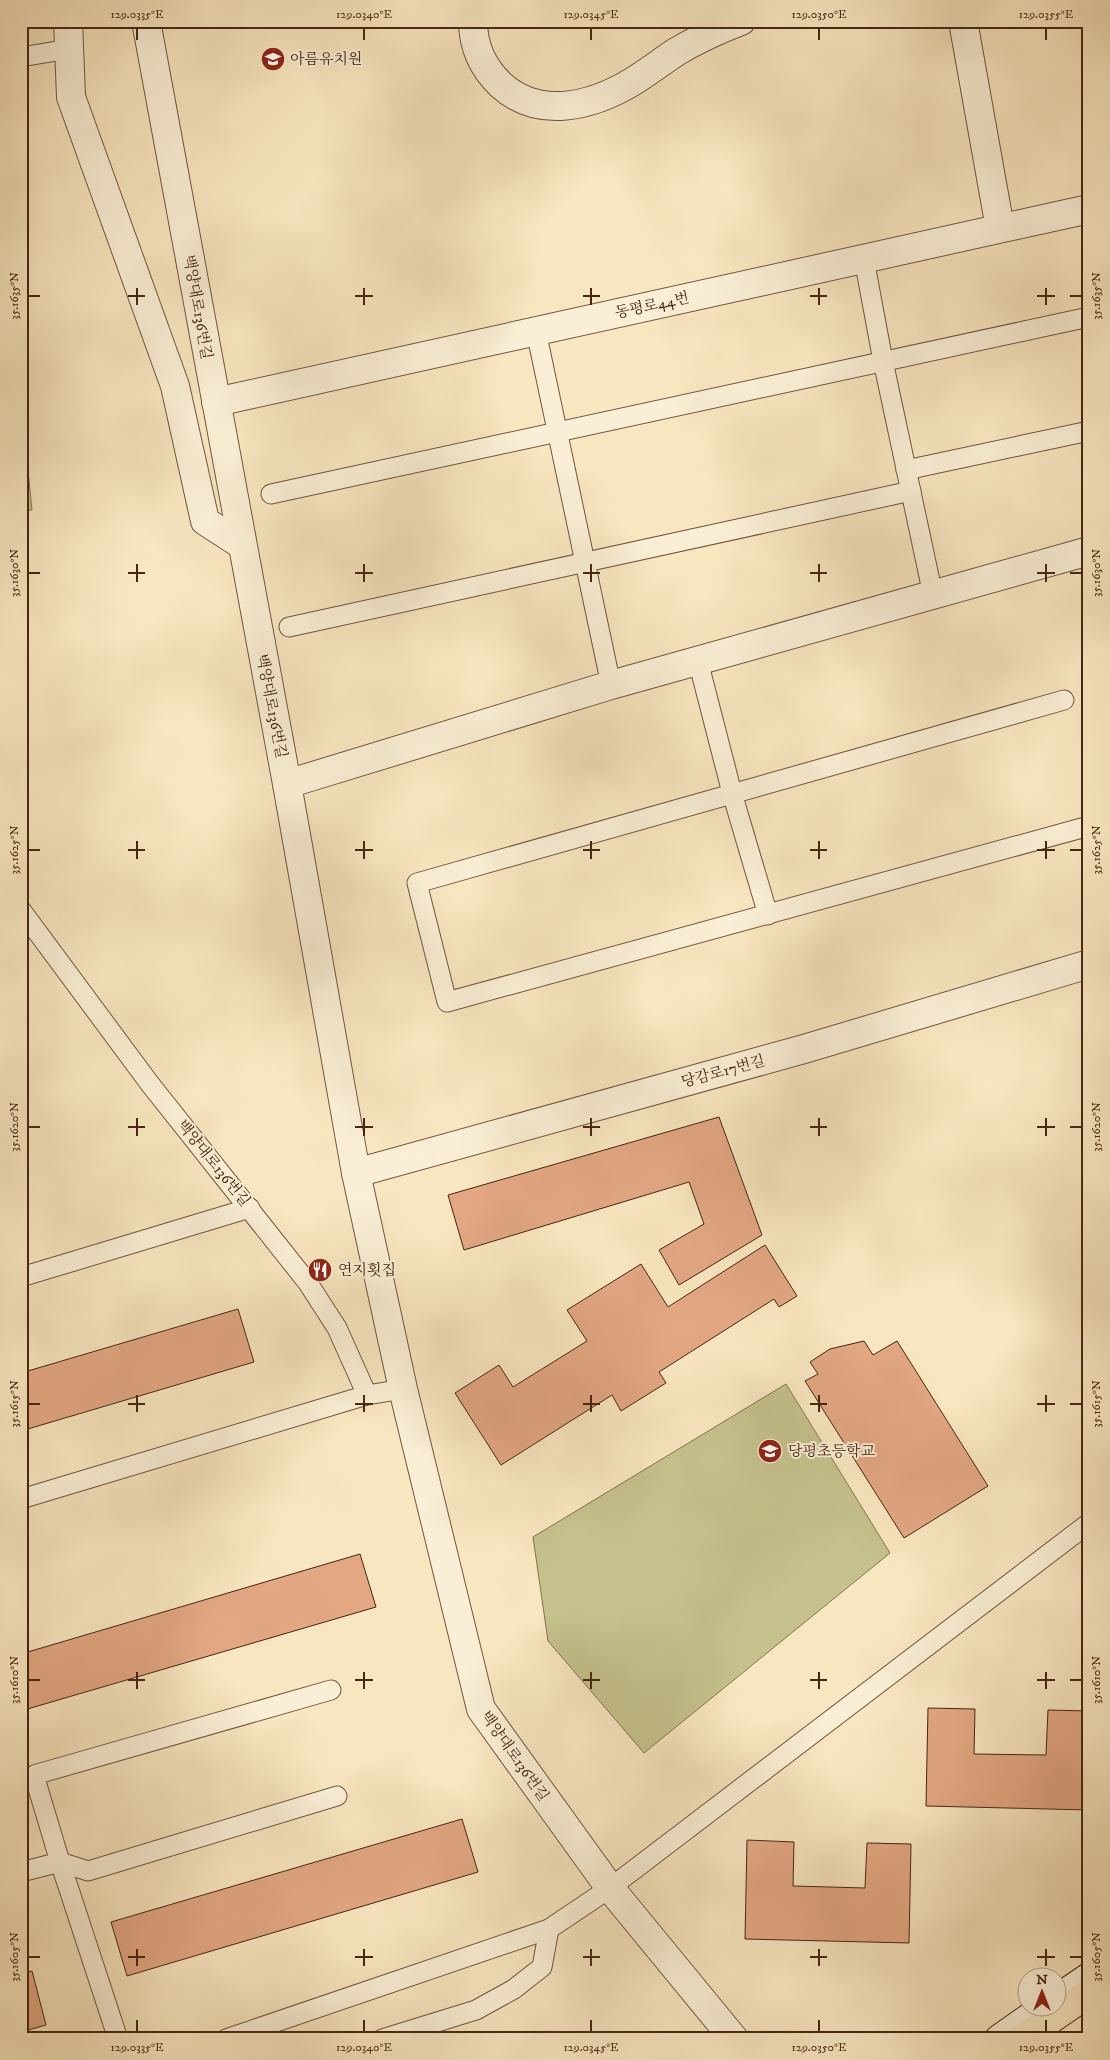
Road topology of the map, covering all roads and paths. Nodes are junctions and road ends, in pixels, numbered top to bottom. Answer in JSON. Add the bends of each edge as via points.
{"nodes":[{"id":1,"x":68,"y":21,"type":"edge"},
{"id":2,"x":146,"y":21,"type":"edge"},
{"id":3,"x":473,"y":21,"type":"edge"},
{"id":4,"x":741,"y":21,"type":"edge"},
{"id":5,"x":963,"y":21,"type":"edge"},
{"id":6,"x":69,"y":49,"type":"junction"},
{"id":7,"x":21,"y":57,"type":"edge"},
{"id":8,"x":1089,"y":209,"type":"edge"},
{"id":9,"x":1000,"y":228,"type":"junction"},
{"id":10,"x":864,"y":259,"type":"junction"},
{"id":11,"x":1089,"y":317,"type":"edge"},
{"id":12,"x":536,"y":331,"type":"junction"},
{"id":13,"x":883,"y":361,"type":"junction"},
{"id":14,"x":216,"y":402,"type":"junction"},
{"id":15,"x":558,"y":431,"type":"junction"},
{"id":16,"x":1089,"y":431,"type":"edge"},
{"id":17,"x":906,"y":470,"type":"junction"},
{"id":18,"x":911,"y":491,"type":"junction"},
{"id":19,"x":271,"y":494,"type":"dead end"},
{"id":20,"x":242,"y":545,"type":"junction"},
{"id":21,"x":1089,"y":551,"type":"edge"},
{"id":22,"x":585,"y":562,"type":"junction"},
{"id":23,"x":933,"y":595,"type":"junction"},
{"id":24,"x":289,"y":627,"type":"dead end"},
{"id":25,"x":698,"y":661,"type":"junction"},
{"id":26,"x":611,"y":685,"type":"junction"},
{"id":27,"x":1064,"y":700,"type":"dead end"},
{"id":28,"x":287,"y":784,"type":"junction"},
{"id":29,"x":732,"y":794,"type":"junction"},
{"id":30,"x":1089,"y":826,"type":"edge"},
{"id":31,"x":21,"y":910,"type":"edge"},
{"id":32,"x":768,"y":915,"type":"junction"},
{"id":33,"x":1089,"y":964,"type":"edge"},
{"id":34,"x":356,"y":1173,"type":"junction"},
{"id":35,"x":250,"y":1208,"type":"junction"},
{"id":36,"x":21,"y":1277,"type":"edge"},
{"id":37,"x":404,"y":1389,"type":"junction"},
{"id":38,"x":367,"y":1395,"type":"junction"},
{"id":39,"x":21,"y":1498,"type":"edge"},
{"id":40,"x":1089,"y":1523,"type":"edge"},
{"id":41,"x":331,"y":1690,"type":"dead end"},
{"id":42,"x":337,"y":1796,"type":"dead end"},
{"id":43,"x":60,"y":1862,"type":"junction"},
{"id":44,"x":21,"y":1872,"type":"edge"},
{"id":45,"x":610,"y":1888,"type":"junction"},
{"id":46,"x":548,"y":1929,"type":"junction"},
{"id":47,"x":1089,"y":1977,"type":"edge"},
{"id":48,"x":1068,"y":1991,"type":"edge"},
{"id":49,"x":1089,"y":1993,"type":"edge"},
{"id":50,"x":1029,"y":2018,"type":"edge"},
{"id":51,"x":118,"y":2039,"type":"edge"},
{"id":52,"x":226,"y":2039,"type":"edge"},
{"id":53,"x":382,"y":2039,"type":"edge"},
{"id":54,"x":734,"y":2039,"type":"edge"},
{"id":55,"x":999,"y":2039,"type":"edge"},
{"id":56,"x":1022,"y":2039,"type":"edge"}],
"edges":[{"from":1,"to":6,"type":"street"},
{"from":2,"to":14,"type":"street","name":"백양대로136번길"},
{"from":3,"to":4,"type":"street","via":[[476,48],[489,74],[511,94],[554,108],[591,101],[631,83],[678,51]]},
{"from":5,"to":9,"type":"street"},
{"from":6,"to":7,"type":"lane"},
{"from":6,"to":20,"type":"street","via":[[71,97],[175,386],[205,520]]},
{"from":8,"to":9,"type":"street","name":"동평로44번"},
{"from":9,"to":10,"type":"street","name":"동평로44번"},
{"from":10,"to":12,"type":"street","name":"동평로44번"},
{"from":10,"to":13,"type":"lane"},
{"from":11,"to":13,"type":"lane"},
{"from":12,"to":14,"type":"street","name":"동평로44번"},
{"from":12,"to":15,"type":"lane"},
{"from":13,"to":15,"type":"lane"},
{"from":13,"to":17,"type":"lane"},
{"from":14,"to":20,"type":"street","name":"백양대로136번길"},
{"from":15,"to":19,"type":"lane"},
{"from":15,"to":22,"type":"lane"},
{"from":16,"to":17,"type":"lane"},
{"from":17,"to":18,"type":"lane"},
{"from":18,"to":22,"type":"lane"},
{"from":18,"to":23,"type":"lane"},
{"from":20,"to":28,"type":"street","name":"백양대로136번길"},
{"from":21,"to":23,"type":"street"},
{"from":22,"to":24,"type":"lane"},
{"from":22,"to":26,"type":"lane"},
{"from":23,"to":25,"type":"street"},
{"from":25,"to":26,"type":"street"},
{"from":25,"to":29,"type":"lane"},
{"from":26,"to":28,"type":"street"},
{"from":27,"to":29,"type":"lane"},
{"from":28,"to":34,"type":"street","name":"백양대로136번길"},
{"from":29,"to":32,"type":"lane"},
{"from":29,"to":32,"type":"lane","via":[[417,883],[447,1002]]},
{"from":30,"to":32,"type":"lane"},
{"from":31,"to":35,"type":"lane","name":"백양대로136번길","via":[[150,1084]]},
{"from":33,"to":34,"type":"street","name":"당감로17번길","via":[[804,1049]]},
{"from":34,"to":37,"type":"street","name":"백양대로136번길"},
{"from":35,"to":36,"type":"lane"},
{"from":35,"to":38,"type":"lane","name":"백양대로136번길","via":[[308,1283],[337,1328]]},
{"from":37,"to":38,"type":"lane"},
{"from":37,"to":45,"type":"street","name":"백양대로136번길","via":[[481,1709]]},
{"from":38,"to":39,"type":"lane"},
{"from":40,"to":45,"type":"lane"},
{"from":41,"to":43,"type":"lane","via":[[34,1775]]},
{"from":42,"to":43,"type":"lane","via":[[88,1871]]},
{"from":43,"to":44,"type":"lane"},
{"from":43,"to":51,"type":"lane"},
{"from":45,"to":46,"type":"lane"},
{"from":45,"to":54,"type":"street","name":"백양대로136번길"},
{"from":46,"to":52,"type":"lane"},
{"from":46,"to":53,"type":"lane","via":[[542,1967],[514,1989],[476,2010]]},
{"from":47,"to":48,"type":"street"},
{"from":49,"to":56,"type":"highway"},
{"from":50,"to":55,"type":"street"}]}
